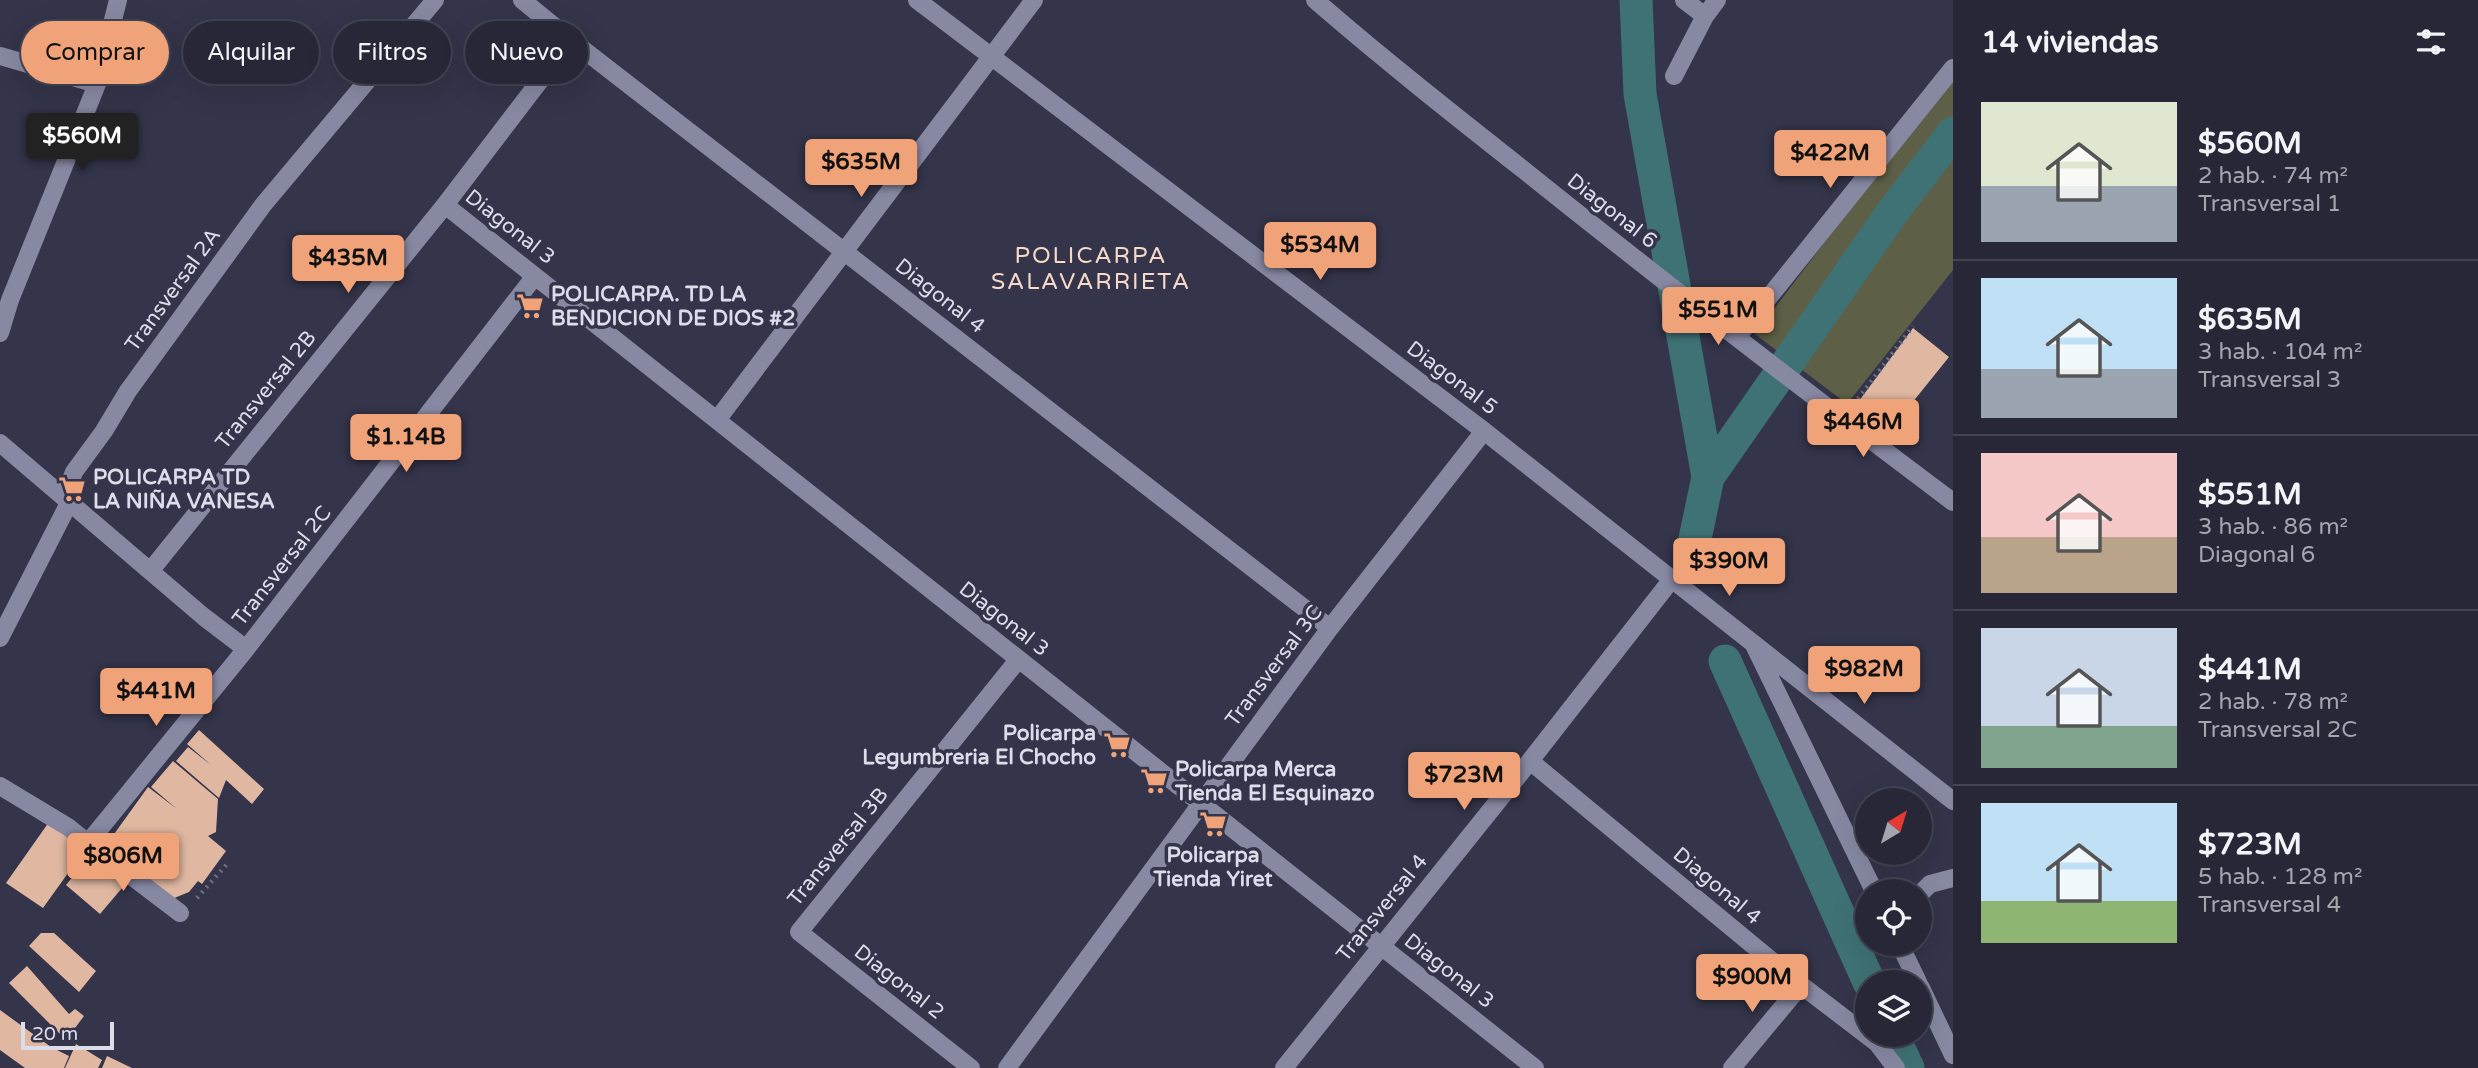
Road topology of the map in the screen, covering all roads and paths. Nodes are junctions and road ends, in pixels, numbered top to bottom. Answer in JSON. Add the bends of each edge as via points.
{"nodes":[{"id":1,"x":118,"y":0,"type":"edge"},
{"id":2,"x":435,"y":0,"type":"edge"},
{"id":3,"x":522,"y":0,"type":"edge"},
{"id":4,"x":917,"y":0,"type":"edge"},
{"id":5,"x":1034,"y":0,"type":"edge"},
{"id":6,"x":1315,"y":0,"type":"edge"},
{"id":7,"x":1684,"y":0,"type":"edge"},
{"id":8,"x":1717,"y":0,"type":"edge"},
{"id":9,"x":1705,"y":16,"type":"junction"},
{"id":10,"x":112,"y":21,"type":"edge"},
{"id":11,"x":548,"y":21,"type":"edge"},
{"id":12,"x":588,"y":53,"type":"edge"},
{"id":13,"x":0,"y":56,"type":"edge"},
{"id":14,"x":990,"y":56,"type":"junction"},
{"id":15,"x":21,"y":62,"type":"edge"},
{"id":16,"x":1953,"y":68,"type":"edge"},
{"id":17,"x":1674,"y":76,"type":"dead end"},
{"id":18,"x":96,"y":84,"type":"edge"},
{"id":19,"x":537,"y":84,"type":"edge"},
{"id":20,"x":445,"y":205,"type":"junction"},
{"id":21,"x":846,"y":252,"type":"junction"},
{"id":22,"x":536,"y":276,"type":"junction"},
{"id":23,"x":5,"y":298,"type":"edge"},
{"id":24,"x":1913,"y":326,"type":"dead end"},
{"id":25,"x":0,"y":333,"type":"edge"},
{"id":26,"x":1737,"y":337,"type":"junction"},
{"id":27,"x":717,"y":420,"type":"junction"},
{"id":28,"x":1843,"y":420,"type":"junction"},
{"id":29,"x":1485,"y":431,"type":"junction"},
{"id":30,"x":0,"y":443,"type":"edge"},
{"id":31,"x":1953,"y":502,"type":"edge"},
{"id":32,"x":69,"y":503,"type":"junction"},
{"id":33,"x":150,"y":570,"type":"junction"},
{"id":34,"x":1672,"y":579,"type":"junction"},
{"id":35,"x":1331,"y":628,"type":"junction"},
{"id":36,"x":0,"y":638,"type":"edge"},
{"id":37,"x":1752,"y":640,"type":"junction"},
{"id":38,"x":246,"y":649,"type":"junction"},
{"id":39,"x":1018,"y":660,"type":"junction"},
{"id":40,"x":1530,"y":761,"type":"junction"},
{"id":41,"x":0,"y":786,"type":"edge"},
{"id":42,"x":1953,"y":802,"type":"edge"},
{"id":43,"x":1202,"y":803,"type":"junction"},
{"id":44,"x":86,"y":841,"type":"junction"},
{"id":45,"x":229,"y":862,"type":"dead end"},
{"id":46,"x":1953,"y":878,"type":"edge"},
{"id":47,"x":1868,"y":879,"type":"edge"},
{"id":48,"x":1932,"y":883,"type":"edge"},
{"id":49,"x":180,"y":913,"type":"joint"},
{"id":50,"x":799,"y":932,"type":"joint"},
{"id":51,"x":1380,"y":946,"type":"junction"},
{"id":52,"x":1801,"y":985,"type":"junction"},
{"id":53,"x":1932,"y":1011,"type":"edge"},
{"id":54,"x":1953,"y":1055,"type":"edge"},
{"id":55,"x":971,"y":1068,"type":"edge"},
{"id":56,"x":1007,"y":1068,"type":"edge"},
{"id":57,"x":1284,"y":1068,"type":"edge"},
{"id":58,"x":1535,"y":1068,"type":"edge"},
{"id":59,"x":1732,"y":1068,"type":"edge"},
{"id":60,"x":1896,"y":1068,"type":"edge"}],
"edges":[{"from":1,"to":10,"type":"street"},
{"from":2,"to":32,"type":"street","name":"Transversal 2A","via":[[262,205],[74,472]]},
{"from":3,"to":11,"type":"street","name":"Diagonal 4"},
{"from":4,"to":14,"type":"street","name":"Diagonal 5"},
{"from":5,"to":14,"type":"street"},
{"from":6,"to":26,"type":"street","name":"Diagonal 6","via":[[1394,69]]},
{"from":7,"to":9,"type":"street"},
{"from":8,"to":9,"type":"street"},
{"from":9,"to":17,"type":"street"},
{"from":12,"to":21,"type":"street","name":"Diagonal 4"},
{"from":13,"to":15,"type":"street"},
{"from":14,"to":21,"type":"street"},
{"from":14,"to":29,"type":"street","name":"Diagonal 5"},
{"from":16,"to":26,"type":"street"},
{"from":18,"to":23,"type":"street"},
{"from":19,"to":20,"type":"street","name":"Transversal 2B"},
{"from":20,"to":22,"type":"street","name":"Diagonal 3"},
{"from":20,"to":33,"type":"street","name":"Transversal 2B"},
{"from":21,"to":27,"type":"street"},
{"from":21,"to":35,"type":"street","name":"Diagonal 4"},
{"from":22,"to":27,"type":"street","name":"Diagonal 3"},
{"from":22,"to":38,"type":"street","name":"Transversal 2C"},
{"from":23,"to":25,"type":"street"},
{"from":24,"to":28,"type":"path"},
{"from":26,"to":28,"type":"street","name":"Diagonal 6"},
{"from":27,"to":39,"type":"street","name":"Diagonal 3"},
{"from":28,"to":31,"type":"street","name":"Diagonal 6"},
{"from":29,"to":34,"type":"street","name":"Diagonal 5"},
{"from":29,"to":35,"type":"street","name":"Transversal 3C"},
{"from":30,"to":32,"type":"street"},
{"from":32,"to":33,"type":"street"},
{"from":32,"to":36,"type":"street","name":"Transversal 2A"},
{"from":33,"to":38,"type":"street"},
{"from":34,"to":37,"type":"street","name":"Diagonal 5"},
{"from":34,"to":40,"type":"street","name":"Transversal 4"},
{"from":35,"to":43,"type":"street","name":"Transversal 3C"},
{"from":37,"to":42,"type":"street","name":"Diagonal 5"},
{"from":37,"to":47,"type":"street"},
{"from":38,"to":44,"type":"street","name":"Transversal 2C"},
{"from":39,"to":43,"type":"street","name":"Diagonal 3"},
{"from":39,"to":50,"type":"street","name":"Transversal 3B"},
{"from":40,"to":51,"type":"street","name":"Transversal 4"},
{"from":40,"to":52,"type":"street","name":"Diagonal 4"},
{"from":41,"to":44,"type":"street"},
{"from":43,"to":51,"type":"street","name":"Diagonal 3"},
{"from":43,"to":56,"type":"street","name":"Transversal 3C"},
{"from":44,"to":49,"type":"street"},
{"from":45,"to":49,"type":"path"},
{"from":46,"to":48,"type":"street"},
{"from":50,"to":55,"type":"street","name":"Diagonal 2"},
{"from":51,"to":57,"type":"street","name":"Transversal 4"},
{"from":51,"to":58,"type":"street","name":"Diagonal 3"},
{"from":52,"to":59,"type":"street"},
{"from":52,"to":60,"type":"street","name":"Diagonal 4","via":[[1877,1043]]},
{"from":53,"to":54,"type":"street"}]}
